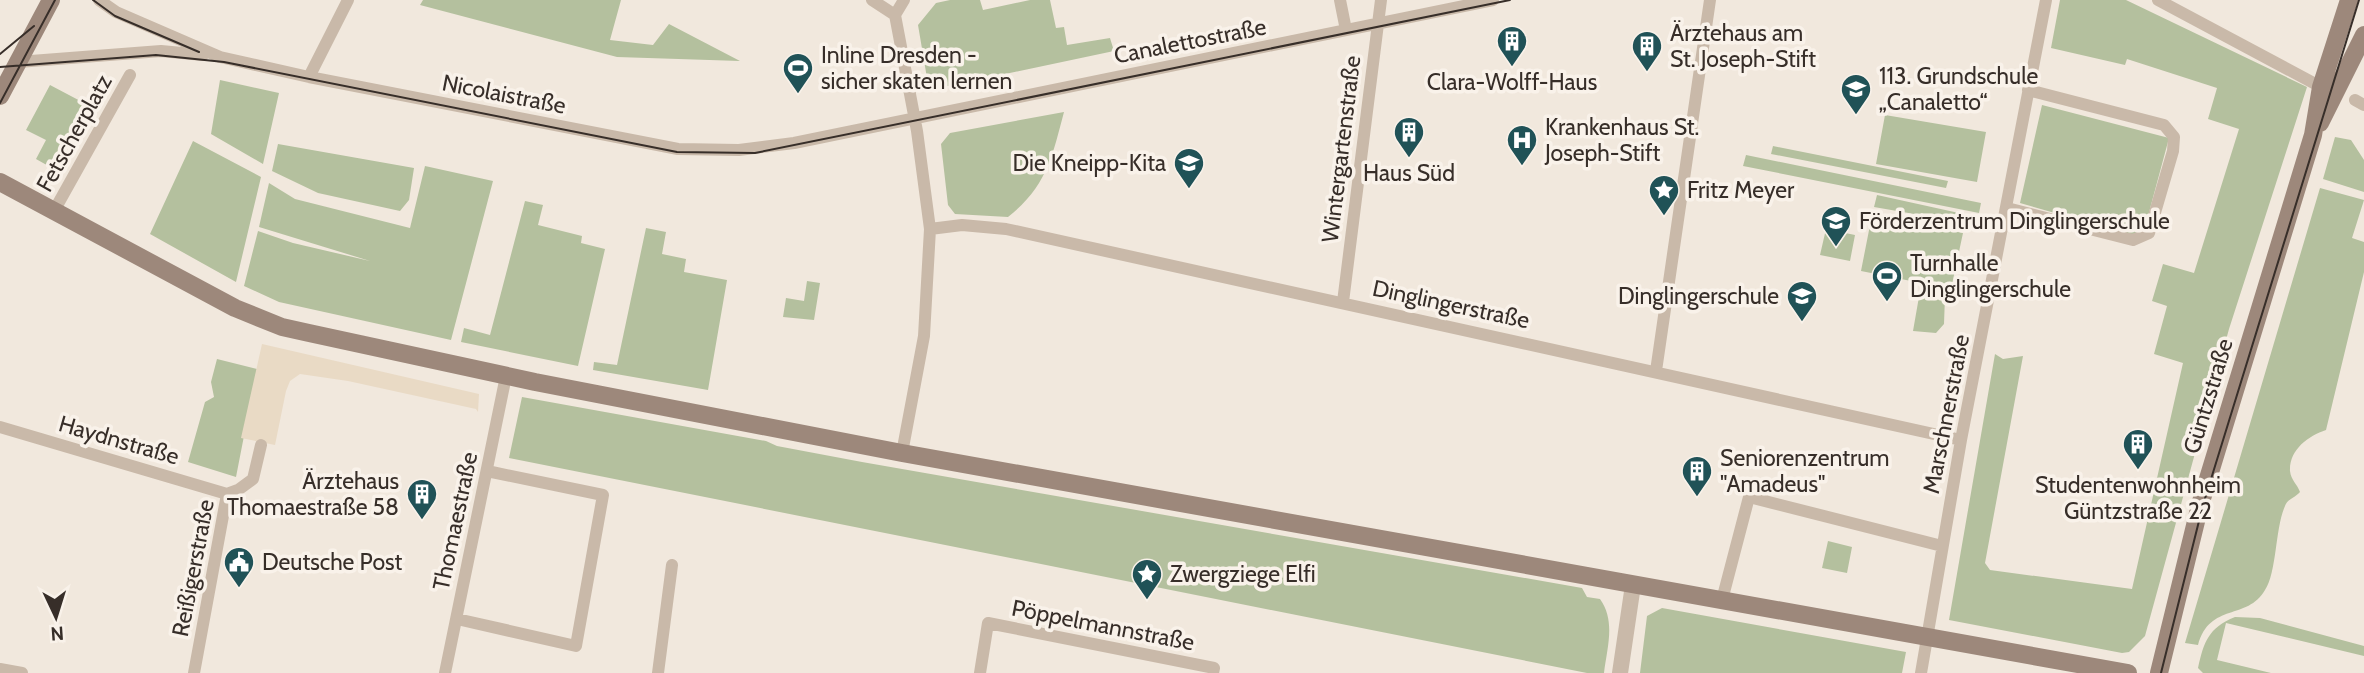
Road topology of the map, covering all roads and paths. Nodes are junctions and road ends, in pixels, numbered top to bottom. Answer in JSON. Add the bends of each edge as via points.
{"nodes":[{"id":1,"x":51,"y":0,"type":"edge"},
{"id":2,"x":99,"y":0,"type":"edge"},
{"id":3,"x":348,"y":0,"type":"edge"},
{"id":4,"x":872,"y":0,"type":"edge"},
{"id":5,"x":904,"y":0,"type":"edge"},
{"id":6,"x":1340,"y":0,"type":"edge"},
{"id":7,"x":1381,"y":0,"type":"edge"},
{"id":8,"x":1493,"y":0,"type":"edge"},
{"id":9,"x":1710,"y":0,"type":"edge"},
{"id":10,"x":2046,"y":0,"type":"edge"},
{"id":11,"x":2158,"y":0,"type":"edge"},
{"id":12,"x":2349,"y":0,"type":"edge"},
{"id":13,"x":895,"y":15,"type":"junction"},
{"id":14,"x":1378,"y":24,"type":"junction"},
{"id":15,"x":1346,"y":30,"type":"junction"},
{"id":16,"x":2364,"y":36,"type":"edge"},
{"id":17,"x":220,"y":57,"type":"junction"},
{"id":18,"x":18,"y":62,"type":"junction"},
{"id":19,"x":130,"y":75,"type":"dead end"},
{"id":20,"x":309,"y":77,"type":"junction"},
{"id":21,"x":2321,"y":87,"type":"junction"},
{"id":22,"x":2028,"y":90,"type":"junction"},
{"id":23,"x":0,"y":96,"type":"edge"},
{"id":24,"x":914,"y":117,"type":"junction"},
{"id":25,"x":2313,"y":135,"type":"junction"},
{"id":26,"x":0,"y":182,"type":"edge"},
{"id":27,"x":2007,"y":208,"type":"junction"},
{"id":28,"x":54,"y":211,"type":"junction"},
{"id":29,"x":930,"y":229,"type":"junction"},
{"id":30,"x":1343,"y":302,"type":"junction"},
{"id":31,"x":1656,"y":371,"type":"junction"},
{"id":32,"x":506,"y":376,"type":"junction"},
{"id":33,"x":0,"y":427,"type":"edge"},
{"id":34,"x":1961,"y":440,"type":"junction"},
{"id":35,"x":261,"y":445,"type":"dead end"},
{"id":36,"x":902,"y":453,"type":"junction"},
{"id":37,"x":487,"y":471,"type":"junction"},
{"id":38,"x":227,"y":494,"type":"junction"},
{"id":39,"x":1942,"y":546,"type":"junction"},
{"id":40,"x":672,"y":565,"type":"dead end"},
{"id":41,"x":1633,"y":585,"type":"junction"},
{"id":42,"x":1721,"y":600,"type":"junction"},
{"id":43,"x":457,"y":619,"type":"junction"},
{"id":44,"x":1928,"y":636,"type":"junction"},
{"id":45,"x":0,"y":669,"type":"edge"},
{"id":46,"x":22,"y":673,"type":"edge"},
{"id":47,"x":194,"y":673,"type":"edge"},
{"id":48,"x":445,"y":673,"type":"edge"},
{"id":49,"x":658,"y":673,"type":"edge"},
{"id":50,"x":980,"y":673,"type":"edge"},
{"id":51,"x":1213,"y":673,"type":"edge"},
{"id":52,"x":1620,"y":673,"type":"edge"},
{"id":53,"x":1921,"y":673,"type":"edge"},
{"id":54,"x":2128,"y":673,"type":"edge"},
{"id":55,"x":2159,"y":673,"type":"edge"}],
"edges":[{"from":1,"to":18,"type":"main road"},
{"from":2,"to":17,"type":"street","name":"Nicolaistraße","via":[[116,12]]},
{"from":3,"to":20,"type":"street"},
{"from":4,"to":13,"type":"street"},
{"from":5,"to":13,"type":"street"},
{"from":6,"to":15,"type":"street"},
{"from":7,"to":14,"type":"street","name":"Wintergartenstraße"},
{"from":8,"to":14,"type":"street","name":"Canalettostraße"},
{"from":9,"to":31,"type":"street"},
{"from":10,"to":22,"type":"street","name":"Marschnerstraße"},
{"from":11,"to":21,"type":"street"},
{"from":12,"to":21,"type":"main road","name":"Güntzstraße"},
{"from":13,"to":24,"type":"street"},
{"from":14,"to":15,"type":"street","name":"Canalettostraße"},
{"from":14,"to":30,"type":"street","name":"Wintergartenstraße"},
{"from":15,"to":24,"type":"street","name":"Canalettostraße"},
{"from":16,"to":25,"type":"main road","name":"Güntzstraße"},
{"from":17,"to":18,"type":"street","via":[[161,51]]},
{"from":17,"to":20,"type":"street","name":"Nicolaistraße"},
{"from":18,"to":23,"type":"main road"},
{"from":19,"to":28,"type":"street","name":"Fetscherplatz"},
{"from":20,"to":24,"type":"street","name":"Nicolaistraße","via":[[712,152],[756,149]]},
{"from":21,"to":25,"type":"main road","name":"Güntzstraße"},
{"from":22,"to":27,"type":"street","name":"Marschnerstraße"},
{"from":22,"to":27,"type":"street","via":[[2164,125],[2174,137],[2173,151],[2149,233],[2141,239]]},
{"from":24,"to":29,"type":"street"},
{"from":25,"to":55,"type":"main road","name":"Güntzstraße","via":[[2200,505]]},
{"from":26,"to":28,"type":"main road"},
{"from":27,"to":34,"type":"street","name":"Marschnerstraße"},
{"from":28,"to":32,"type":"main road","via":[[257,318],[309,334]]},
{"from":29,"to":30,"type":"street","name":"Dinglingerstraße","via":[[962,225],[1006,229]]},
{"from":29,"to":36,"type":"street","via":[[924,336]]},
{"from":30,"to":31,"type":"street","name":"Dinglingerstraße"},
{"from":31,"to":34,"type":"street","name":"Dinglingerstraße"},
{"from":32,"to":36,"type":"main road"},
{"from":32,"to":37,"type":"street","name":"Thomaestraße"},
{"from":33,"to":38,"type":"street","name":"Haydnstraße"},
{"from":34,"to":39,"type":"street","name":"Marschnerstraße"},
{"from":35,"to":38,"type":"street","name":"Reißigerstraße","via":[[253,479]]},
{"from":36,"to":41,"type":"main road"},
{"from":37,"to":43,"type":"street","name":"Thomaestraße"},
{"from":37,"to":43,"type":"street","via":[[603,495],[576,646]]},
{"from":38,"to":47,"type":"street","name":"Reißigerstraße"},
{"from":39,"to":42,"type":"street","via":[[1749,497]]},
{"from":39,"to":44,"type":"street","name":"Marschnerstraße"},
{"from":40,"to":49,"type":"street"},
{"from":41,"to":42,"type":"main road"},
{"from":41,"to":52,"type":"street"},
{"from":42,"to":44,"type":"main road"},
{"from":43,"to":48,"type":"street","name":"Thomaestraße"},
{"from":44,"to":53,"type":"street","name":"Marschnerstraße"},
{"from":44,"to":54,"type":"main road"},
{"from":45,"to":46,"type":"street"},
{"from":50,"to":51,"type":"street","name":"Pöppelmannstraße","via":[[988,623],[1214,668]]}]}
